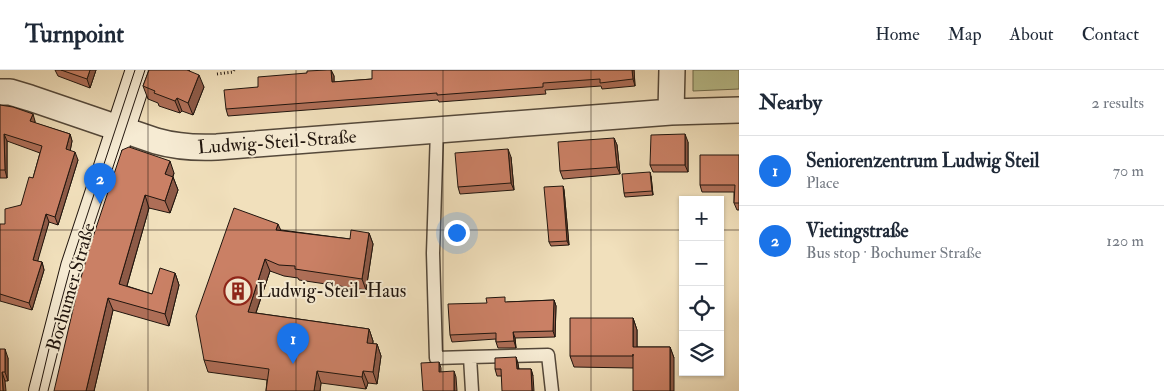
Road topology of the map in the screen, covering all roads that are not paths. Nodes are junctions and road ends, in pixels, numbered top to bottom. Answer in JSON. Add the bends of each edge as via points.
{"nodes":[{"id":1,"x":140,"y":70,"type":"edge"},
{"id":2,"x":672,"y":70,"type":"edge"},
{"id":3,"x":0,"y":92,"type":"edge"},
{"id":4,"x":739,"y":110,"type":"edge"},
{"id":5,"x":671,"y":112,"type":"junction"},
{"id":6,"x":120,"y":129,"type":"junction"},
{"id":7,"x":437,"y":130,"type":"junction"},
{"id":8,"x":470,"y":357,"type":"junction"},
{"id":9,"x":43,"y":391,"type":"edge"},
{"id":10,"x":472,"y":391,"type":"edge"},
{"id":11,"x":552,"y":391,"type":"edge"}],
"edges":[{"from":1,"to":6,"type":"main road","name":"Bochumer Straße"},
{"from":2,"to":5,"type":"street"},
{"from":3,"to":6,"type":"street","name":"Ludwig-Steil-Straße","via":[[30,98]]},
{"from":4,"to":5,"type":"street","name":"Ludwig-Steil-Straße"},
{"from":5,"to":7,"type":"street","name":"Ludwig-Steil-Straße"},
{"from":6,"to":7,"type":"street","name":"Ludwig-Steil-Straße","via":[[171,145],[196,148]]},
{"from":6,"to":9,"type":"main road","name":"Bochumer Straße","via":[[75,267]]},
{"from":7,"to":8,"type":"lane","via":[[432,254],[436,358]]},
{"from":8,"to":10,"type":"lane"},
{"from":8,"to":11,"type":"lane","via":[[548,355]]}]}
